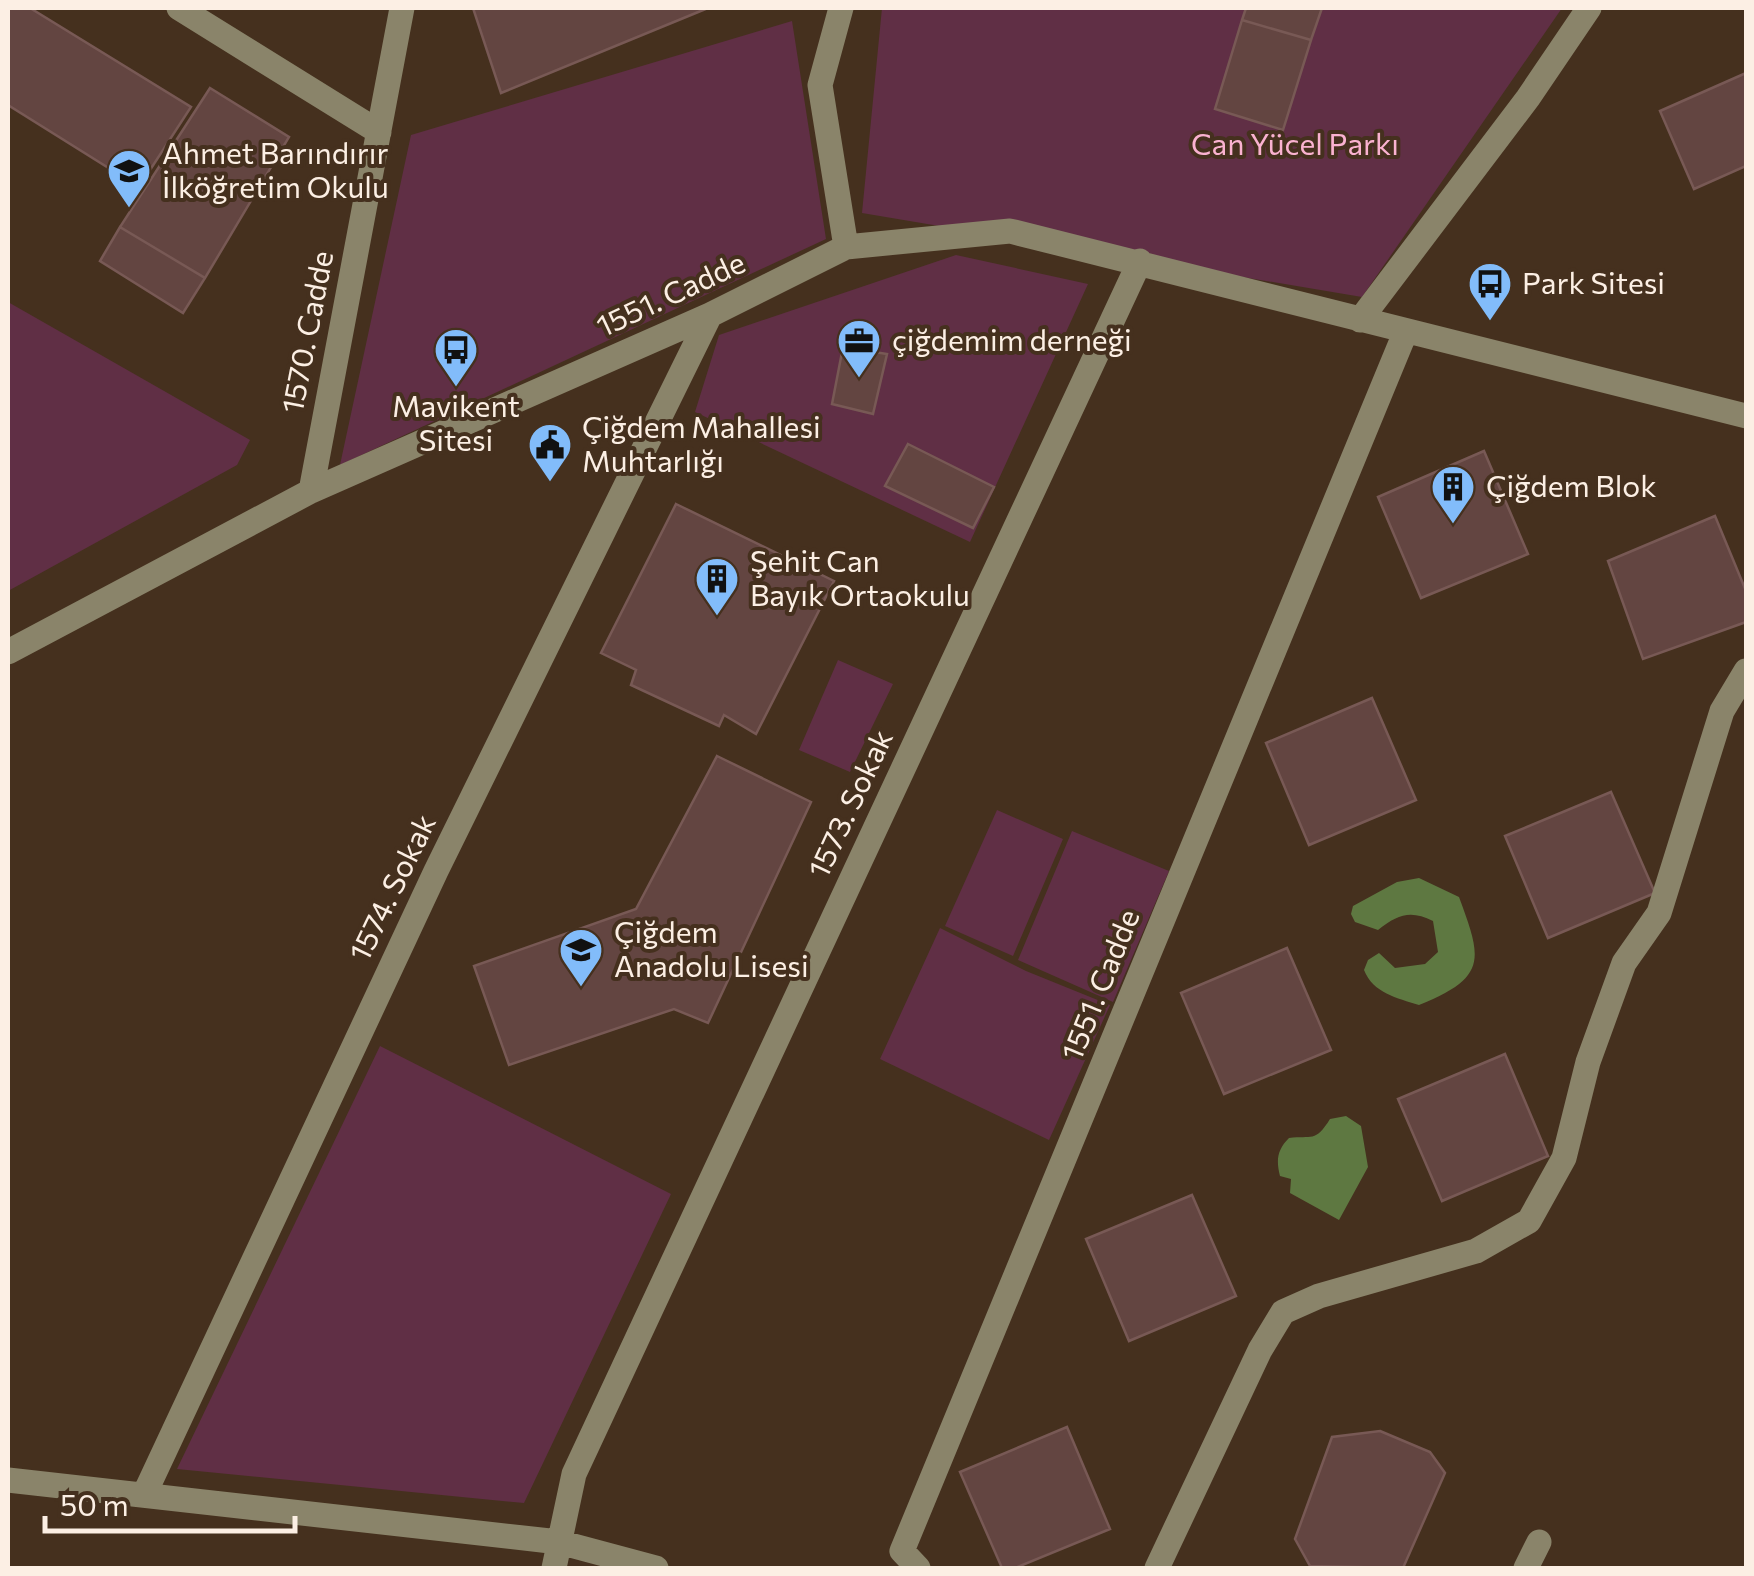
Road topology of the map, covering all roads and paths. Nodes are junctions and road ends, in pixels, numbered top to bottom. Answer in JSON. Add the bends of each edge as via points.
{"nodes":[{"id":1,"x":178,"y":8,"type":"edge"},
{"id":2,"x":402,"y":8,"type":"edge"},
{"id":3,"x":842,"y":8,"type":"edge"},
{"id":4,"x":1589,"y":8,"type":"edge"},
{"id":5,"x":379,"y":132,"type":"junction"},
{"id":6,"x":846,"y":247,"type":"junction"},
{"id":7,"x":1140,"y":261,"type":"junction"},
{"id":8,"x":710,"y":315,"type":"junction"},
{"id":9,"x":1360,"y":320,"type":"junction"},
{"id":10,"x":1405,"y":332,"type":"junction"},
{"id":11,"x":1746,"y":416,"type":"edge"},
{"id":12,"x":311,"y":491,"type":"junction"},
{"id":13,"x":8,"y":652,"type":"edge"},
{"id":14,"x":1746,"y":670,"type":"edge"},
{"id":15,"x":8,"y":1480,"type":"edge"},
{"id":16,"x":144,"y":1495,"type":"junction"},
{"id":17,"x":560,"y":1542,"type":"junction"},
{"id":18,"x":1539,"y":1542,"type":"dead end"},
{"id":19,"x":910,"y":1560,"type":"edge"},
{"id":20,"x":554,"y":1568,"type":"edge"},
{"id":21,"x":656,"y":1568,"type":"edge"},
{"id":22,"x":1158,"y":1568,"type":"edge"},
{"id":23,"x":1526,"y":1568,"type":"edge"}],
"edges":[{"from":1,"to":5,"type":"street"},
{"from":2,"to":5,"type":"street","name":"1570. Cadde"},
{"from":3,"to":6,"type":"street","via":[[820,85]]},
{"from":4,"to":9,"type":"street"},
{"from":5,"to":12,"type":"street","name":"1570. Cadde"},
{"from":6,"to":7,"type":"street","name":"1551. Cadde","via":[[1010,231]]},
{"from":6,"to":8,"type":"street","name":"1551. Cadde"},
{"from":7,"to":9,"type":"street","name":"1551. Cadde"},
{"from":7,"to":17,"type":"street","name":"1573. Sokak","via":[[574,1474]]},
{"from":8,"to":12,"type":"street","name":"1551. Cadde"},
{"from":8,"to":16,"type":"street","name":"1574. Sokak","via":[[436,871]]},
{"from":9,"to":10,"type":"street","name":"1551. Cadde"},
{"from":10,"to":11,"type":"street","name":"1551. Cadde"},
{"from":10,"to":19,"type":"street","name":"1551. Cadde"},
{"from":12,"to":13,"type":"street","name":"1551. Cadde"},
{"from":14,"to":22,"type":"street","via":[[1722,711],[1658,912],[1624,963],[1588,1062],[1564,1158],[1529,1222],[1476,1250],[1283,1312]]},
{"from":15,"to":16,"type":"street"},
{"from":16,"to":17,"type":"street"},
{"from":17,"to":20,"type":"street","name":"1573. Sokak"},
{"from":17,"to":21,"type":"street"},
{"from":18,"to":23,"type":"street"}]}
